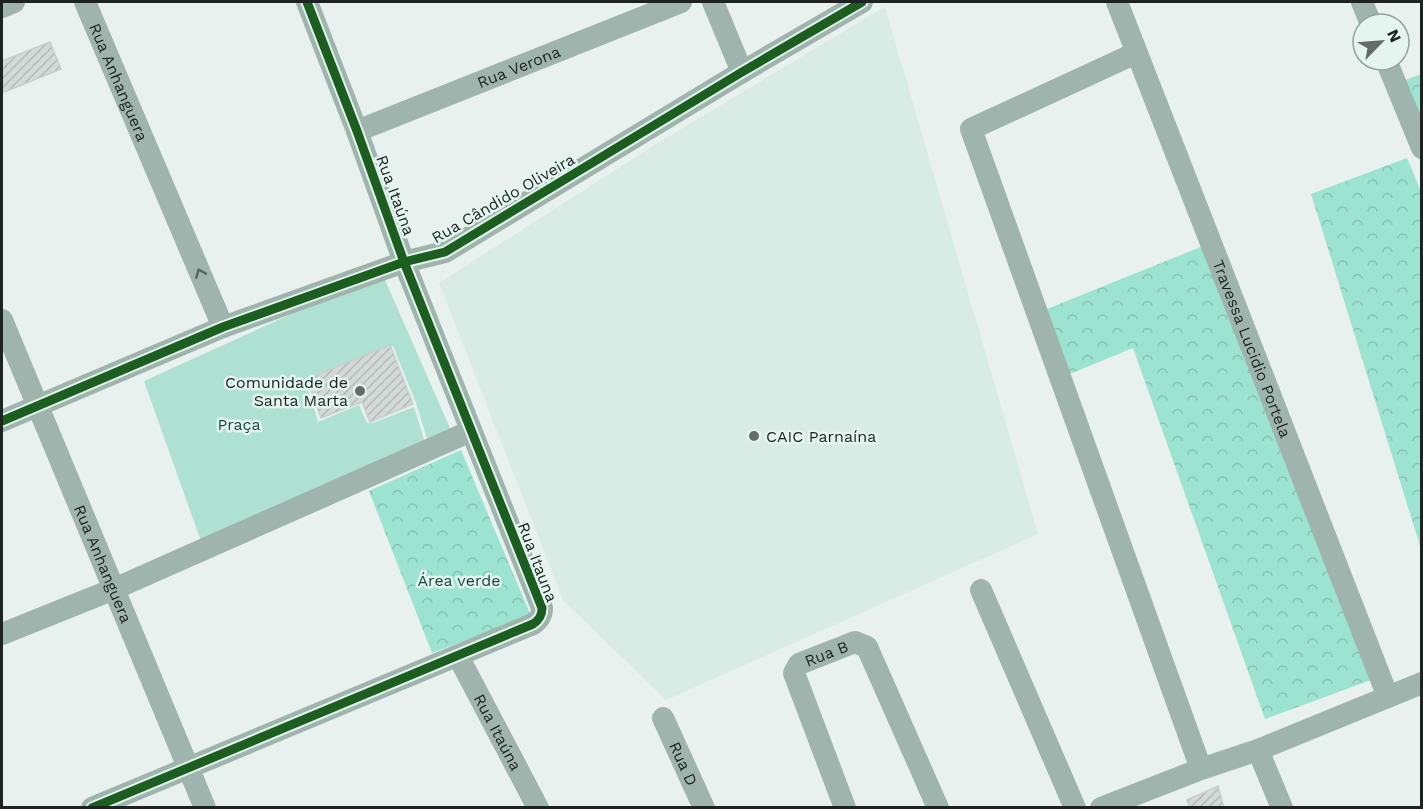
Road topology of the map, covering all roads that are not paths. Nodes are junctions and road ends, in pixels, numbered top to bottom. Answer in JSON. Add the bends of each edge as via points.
{"nodes":[{"id":1,"x":14,"y":2,"type":"edge"},
{"id":2,"x":85,"y":2,"type":"edge"},
{"id":3,"x":307,"y":2,"type":"edge"},
{"id":4,"x":681,"y":2,"type":"edge"},
{"id":5,"x":713,"y":2,"type":"edge"},
{"id":6,"x":862,"y":2,"type":"edge"},
{"id":7,"x":1117,"y":2,"type":"edge"},
{"id":8,"x":2,"y":7,"type":"edge"},
{"id":9,"x":1136,"y":53,"type":"junction"},
{"id":10,"x":742,"y":72,"type":"junction"},
{"id":11,"x":1391,"y":72,"type":"edge"},
{"id":12,"x":357,"y":131,"type":"junction"},
{"id":13,"x":1422,"y":148,"type":"edge"},
{"id":14,"x":404,"y":262,"type":"junction"},
{"id":15,"x":2,"y":320,"type":"edge"},
{"id":16,"x":223,"y":327,"type":"junction"},
{"id":17,"x":37,"y":406,"type":"junction"},
{"id":18,"x":2,"y":421,"type":"edge"},
{"id":19,"x":471,"y":431,"type":"junction"},
{"id":20,"x":114,"y":589,"type":"junction"},
{"id":21,"x":981,"y":590,"type":"dead end"},
{"id":22,"x":2,"y":634,"type":"edge"},
{"id":23,"x":458,"y":656,"type":"junction"},
{"id":24,"x":1422,"y":683,"type":"edge"},
{"id":25,"x":1388,"y":697,"type":"junction"},
{"id":26,"x":663,"y":717,"type":"dead end"},
{"id":27,"x":1258,"y":750,"type":"junction"},
{"id":28,"x":188,"y":768,"type":"junction"},
{"id":29,"x":1201,"y":769,"type":"junction"},
{"id":30,"x":92,"y":807,"type":"edge"},
{"id":31,"x":205,"y":807,"type":"edge"},
{"id":32,"x":538,"y":807,"type":"edge"},
{"id":33,"x":704,"y":807,"type":"edge"},
{"id":34,"x":845,"y":807,"type":"edge"},
{"id":35,"x":938,"y":807,"type":"edge"},
{"id":36,"x":1075,"y":807,"type":"edge"},
{"id":37,"x":1101,"y":807,"type":"edge"},
{"id":38,"x":1282,"y":807,"type":"edge"}],
"edges":[{"from":1,"to":8,"type":"street"},
{"from":16,"to":2,"type":"street","name":"Rua Anhanguera","one_way":true},
{"from":3,"to":12,"type":"street","name":"Rua Itaúna"},
{"from":4,"to":12,"type":"street","name":"Rua Verona"},
{"from":5,"to":10,"type":"street"},
{"from":6,"to":10,"type":"street","name":"Rua Cândido Oliveira"},
{"from":7,"to":9,"type":"street","name":"Travessa Lucidio Portela"},
{"from":9,"to":25,"type":"street","name":"Travessa Lucidio Portela"},
{"from":9,"to":29,"type":"street","via":[[971,129]]},
{"from":10,"to":14,"type":"street","name":"Rua Cândido Oliveira","via":[[470,238],[445,252]]},
{"from":11,"to":13,"type":"street"},
{"from":12,"to":14,"type":"street","name":"Rua Itaúna"},
{"from":14,"to":16,"type":"street","name":"Rua Cândido Oliveira"},
{"from":14,"to":19,"type":"street","name":"Rua Itaúna"},
{"from":15,"to":17,"type":"street","name":"Rua Anhanguera"},
{"from":16,"to":17,"type":"street","name":"Rua Cândido Oliveira"},
{"from":17,"to":18,"type":"street","name":"Rua Cândido Oliveira"},
{"from":17,"to":20,"type":"street","name":"Rua Anhanguera"},
{"from":19,"to":20,"type":"street"},
{"from":19,"to":23,"type":"street","name":"Rua Itauna","via":[[542,613],[537,622]]},
{"from":20,"to":22,"type":"street"},
{"from":20,"to":28,"type":"street","name":"Rua Anhanguera"},
{"from":21,"to":36,"type":"street"},
{"from":23,"to":28,"type":"street"},
{"from":23,"to":32,"type":"street","name":"Rua Itaúna"},
{"from":24,"to":25,"type":"street"},
{"from":25,"to":27,"type":"street"},
{"from":26,"to":33,"type":"street","name":"Rua D"},
{"from":27,"to":29,"type":"street"},
{"from":27,"to":38,"type":"street"},
{"from":28,"to":30,"type":"street"},
{"from":28,"to":31,"type":"street","name":"Rua Anhanguera"},
{"from":29,"to":37,"type":"street"},
{"from":34,"to":35,"type":"street","name":"Rua B","via":[[794,673],[800,664],[855,642],[867,648]]}]}
